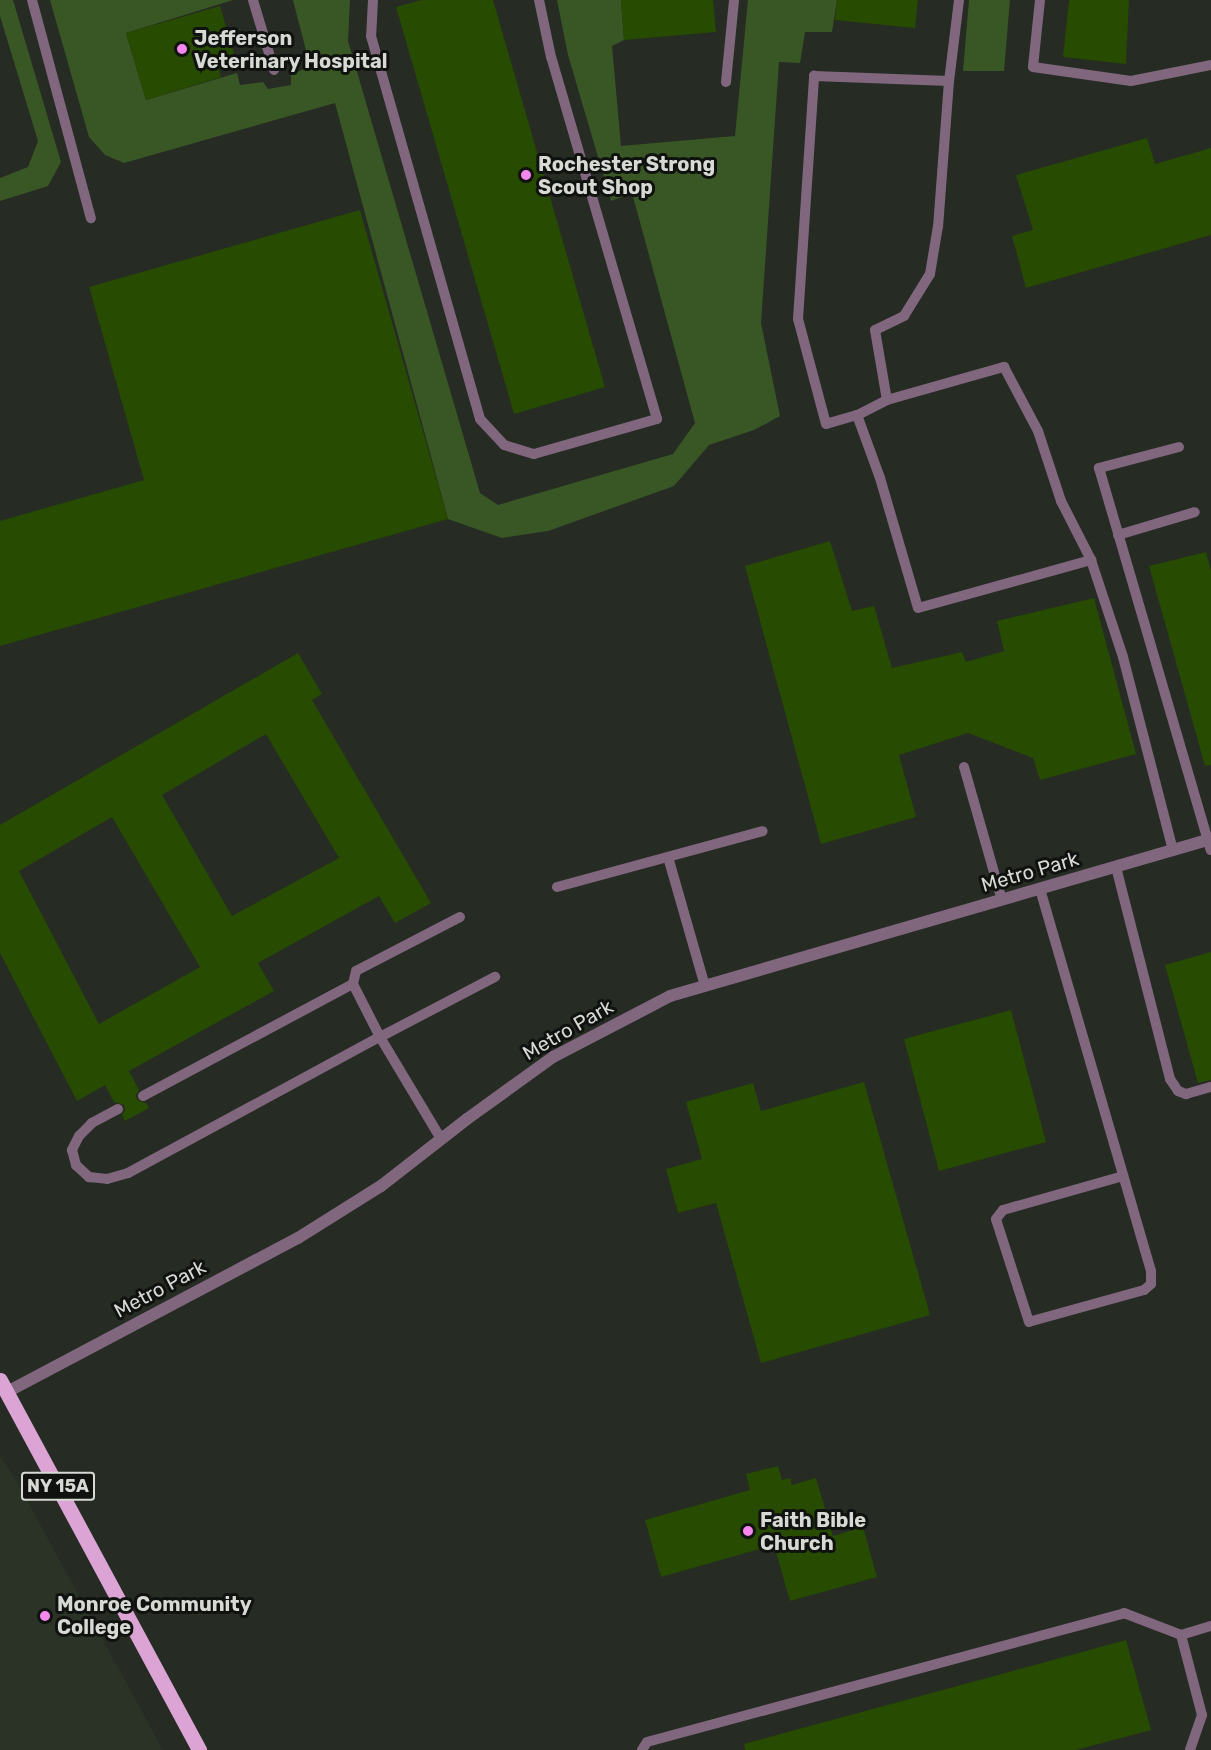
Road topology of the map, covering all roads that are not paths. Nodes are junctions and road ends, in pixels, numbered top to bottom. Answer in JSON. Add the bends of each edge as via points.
{"nodes":[{"id":1,"x":32,"y":0,"type":"edge"},
{"id":2,"x":254,"y":0,"type":"edge"},
{"id":3,"x":373,"y":0,"type":"edge"},
{"id":4,"x":539,"y":0,"type":"edge"},
{"id":5,"x":734,"y":0,"type":"edge"},
{"id":6,"x":959,"y":0,"type":"edge"},
{"id":7,"x":1040,"y":0,"type":"edge"},
{"id":8,"x":1211,"y":65,"type":"edge"},
{"id":9,"x":274,"y":70,"type":"dead end"},
{"id":10,"x":949,"y":81,"type":"junction"},
{"id":11,"x":726,"y":82,"type":"dead end"},
{"id":12,"x":91,"y":218,"type":"dead end"},
{"id":13,"x":886,"y":400,"type":"junction"},
{"id":14,"x":857,"y":415,"type":"junction"},
{"id":15,"x":1179,"y":447,"type":"dead end"},
{"id":16,"x":1195,"y":512,"type":"dead end"},
{"id":17,"x":1118,"y":535,"type":"junction"},
{"id":18,"x":1091,"y":560,"type":"junction"},
{"id":19,"x":964,"y":767,"type":"dead end"},
{"id":20,"x":763,"y":831,"type":"dead end"},
{"id":21,"x":1210,"y":843,"type":"edge"},
{"id":22,"x":1173,"y":851,"type":"junction"},
{"id":23,"x":668,"y":857,"type":"junction"},
{"id":24,"x":1116,"y":867,"type":"junction"},
{"id":25,"x":557,"y":887,"type":"dead end"},
{"id":26,"x":1040,"y":889,"type":"junction"},
{"id":27,"x":1002,"y":900,"type":"junction"},
{"id":28,"x":460,"y":917,"type":"dead end"},
{"id":29,"x":495,"y":977,"type":"dead end"},
{"id":30,"x":352,"y":984,"type":"junction"},
{"id":31,"x":705,"y":986,"type":"junction"},
{"id":32,"x":380,"y":1037,"type":"junction"},
{"id":33,"x":1211,"y":1087,"type":"edge"},
{"id":34,"x":142,"y":1096,"type":"dead end"},
{"id":35,"x":118,"y":1109,"type":"dead end"},
{"id":36,"x":441,"y":1139,"type":"junction"},
{"id":37,"x":1123,"y":1176,"type":"junction"},
{"id":38,"x":2,"y":1391,"type":"edge"},
{"id":39,"x":1211,"y":1626,"type":"edge"},
{"id":40,"x":1181,"y":1635,"type":"junction"},
{"id":41,"x":1207,"y":1714,"type":"edge"},
{"id":42,"x":199,"y":1750,"type":"edge"},
{"id":43,"x":642,"y":1750,"type":"edge"},
{"id":44,"x":1190,"y":1750,"type":"edge"}],
"edges":[{"from":1,"to":12,"type":"lane"},
{"from":2,"to":9,"type":"lane"},
{"from":3,"to":4,"type":"lane","via":[[371,36],[480,419],[504,445],[534,454],[657,419],[551,57]]},
{"from":5,"to":11,"type":"lane"},
{"from":6,"to":10,"type":"lane"},
{"from":7,"to":8,"type":"lane","via":[[1033,67],[1131,81]]},
{"from":10,"to":13,"type":"lane","via":[[938,226],[930,274],[904,316],[875,330]]},
{"from":10,"to":14,"type":"lane","via":[[813,76],[798,319],[826,424]]},
{"from":13,"to":14,"type":"lane"},
{"from":13,"to":18,"type":"lane","via":[[1004,367],[1038,431],[1061,501]]},
{"from":14,"to":18,"type":"lane","via":[[918,608]]},
{"from":15,"to":17,"type":"lane","via":[[1099,468]]},
{"from":16,"to":17,"type":"lane"},
{"from":17,"to":21,"type":"lane"},
{"from":18,"to":22,"type":"lane","via":[[1123,657]]},
{"from":19,"to":27,"type":"lane"},
{"from":20,"to":23,"type":"lane"},
{"from":21,"to":22,"type":"street","name":"Metro Park"},
{"from":22,"to":24,"type":"street","name":"Metro Park"},
{"from":23,"to":25,"type":"lane"},
{"from":23,"to":31,"type":"lane"},
{"from":24,"to":26,"type":"street","name":"Metro Park"},
{"from":24,"to":33,"type":"lane","via":[[1170,1079],[1178,1091],[1186,1094]]},
{"from":26,"to":27,"type":"street","name":"Metro Park"},
{"from":26,"to":37,"type":"lane"},
{"from":27,"to":31,"type":"street","name":"Metro Park"},
{"from":28,"to":30,"type":"lane","via":[[356,971]]},
{"from":29,"to":32,"type":"lane"},
{"from":30,"to":32,"type":"lane"},
{"from":30,"to":34,"type":"lane"},
{"from":31,"to":36,"type":"street","name":"Metro Park","via":[[670,996],[553,1057]]},
{"from":32,"to":35,"type":"lane","via":[[128,1173],[107,1179],[89,1177],[76,1166],[72,1150],[92,1123]]},
{"from":32,"to":36,"type":"lane"},
{"from":36,"to":38,"type":"street","name":"Metro Park","via":[[381,1186],[298,1238]]},
{"from":37,"to":37,"type":"lane","via":[[1151,1271],[1151,1284],[1144,1290],[1029,1322],[996,1219],[1003,1210]]},
{"from":38,"to":42,"type":"main road","number":"NY 15A"},
{"from":39,"to":40,"type":"lane"},
{"from":40,"to":41,"type":"lane"},
{"from":40,"to":43,"type":"lane","via":[[1124,1613],[647,1742]]},
{"from":41,"to":44,"type":"lane"}]}
